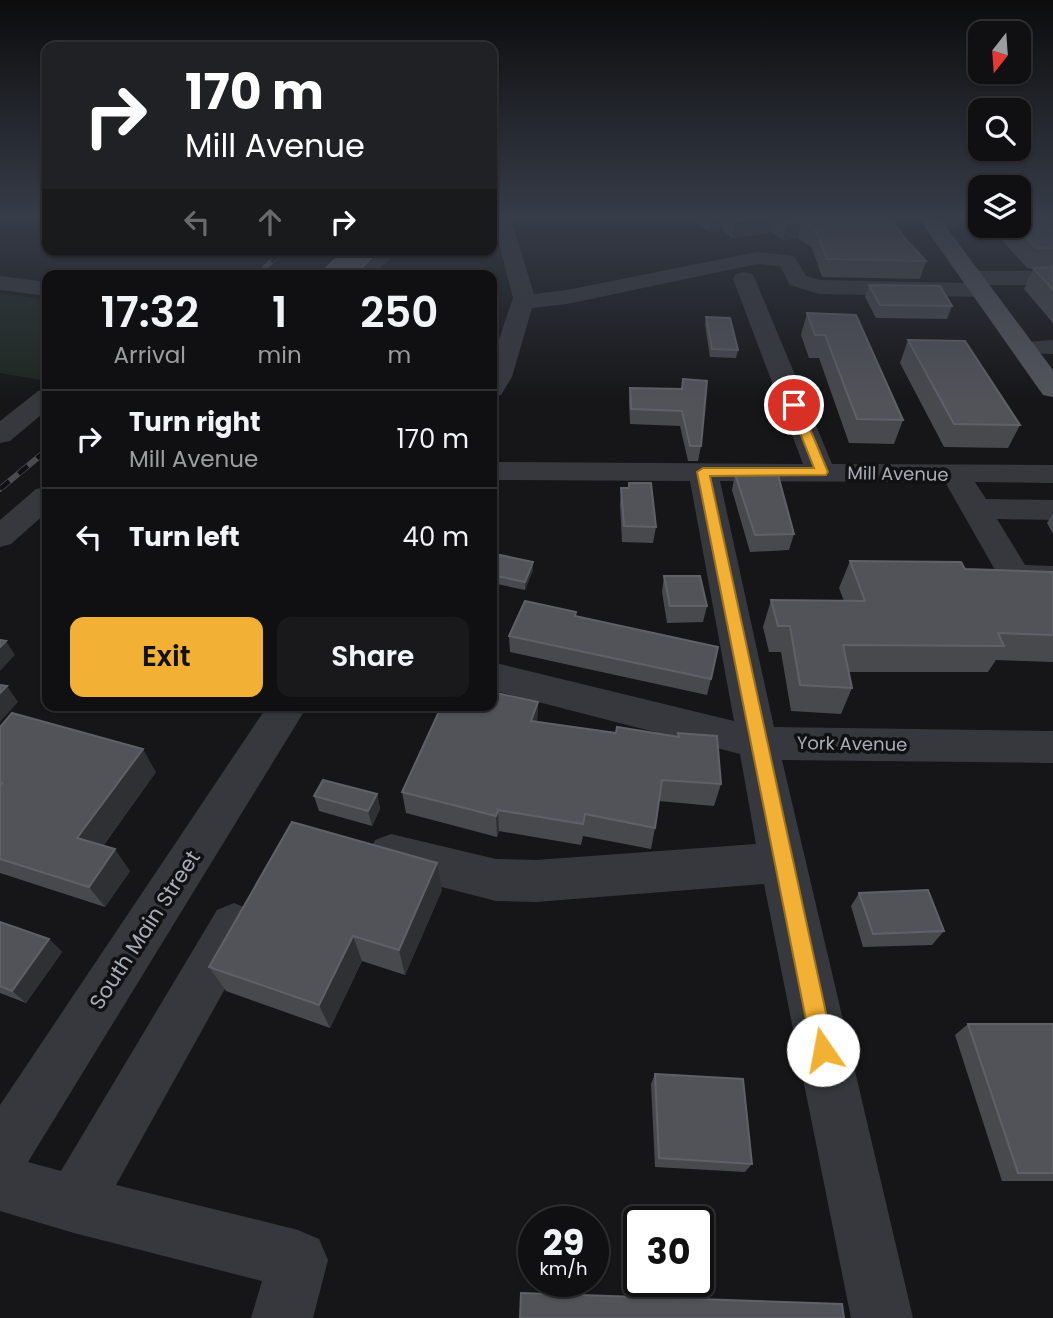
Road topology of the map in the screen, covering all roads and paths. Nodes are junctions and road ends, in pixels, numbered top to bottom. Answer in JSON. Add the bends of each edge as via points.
{"nodes":[{"id":1,"x":516,"y":278,"type":"edge"},
{"id":2,"x":662,"y":278,"type":"edge"},
{"id":3,"x":798,"y":278,"type":"edge"},
{"id":4,"x":972,"y":278,"type":"edge"},
{"id":5,"x":1053,"y":278,"type":"edge"},
{"id":6,"x":744,"y":279,"type":"dead end"},
{"id":7,"x":0,"y":282,"type":"edge"},
{"id":8,"x":977,"y":284,"type":"junction"},
{"id":9,"x":42,"y":288,"type":"edge"},
{"id":10,"x":523,"y":302,"type":"junction"},
{"id":11,"x":1053,"y":347,"type":"edge"},
{"id":12,"x":1023,"y":348,"type":"junction"},
{"id":13,"x":497,"y":380,"type":"edge"},
{"id":14,"x":1053,"y":389,"type":"edge"},
{"id":15,"x":42,"y":401,"type":"edge"},
{"id":16,"x":0,"y":435,"type":"edge"},
{"id":17,"x":497,"y":471,"type":"edge"},
{"id":18,"x":703,"y":472,"type":"junction"},
{"id":19,"x":821,"y":472,"type":"junction"},
{"id":20,"x":1053,"y":474,"type":"edge"},
{"id":21,"x":956,"y":475,"type":"junction"},
{"id":22,"x":42,"y":500,"type":"edge"},
{"id":23,"x":976,"y":509,"type":"junction"},
{"id":24,"x":1053,"y":510,"type":"edge"},
{"id":25,"x":6,"y":532,"type":"edge"},
{"id":26,"x":42,"y":536,"type":"edge"},
{"id":27,"x":1053,"y":577,"type":"edge"},
{"id":28,"x":497,"y":677,"type":"edge"},
{"id":29,"x":285,"y":711,"type":"edge"},
{"id":30,"x":759,"y":743,"type":"junction"},
{"id":31,"x":1053,"y":747,"type":"edge"},
{"id":32,"x":354,"y":843,"type":"edge"},
{"id":33,"x":782,"y":862,"type":"junction"},
{"id":34,"x":258,"y":884,"type":"edge"},
{"id":35,"x":0,"y":1155,"type":"edge"},
{"id":36,"x":0,"y":1182,"type":"edge"},
{"id":37,"x":74,"y":1204,"type":"junction"},
{"id":38,"x":282,"y":1318,"type":"edge"},
{"id":39,"x":881,"y":1318,"type":"edge"}],
"edges":[{"from":1,"to":10,"type":"street"},
{"from":2,"to":10,"type":"street"},
{"from":3,"to":8,"type":"street","via":[[819,287]]},
{"from":4,"to":8,"type":"main road"},
{"from":5,"to":8,"type":"street"},
{"from":6,"to":19,"type":"street"},
{"from":7,"to":9,"type":"street"},
{"from":8,"to":12,"type":"main road"},
{"from":10,"to":13,"type":"street"},
{"from":11,"to":12,"type":"street"},
{"from":12,"to":14,"type":"main road"},
{"from":15,"to":16,"type":"street"},
{"from":17,"to":18,"type":"street","name":"Mill Avenue"},
{"from":18,"to":19,"type":"street","name":"Mill Avenue"},
{"from":18,"to":30,"type":"street"},
{"from":19,"to":21,"type":"street","name":"Mill Avenue"},
{"from":20,"to":21,"type":"street","name":"Mill Avenue"},
{"from":21,"to":23,"type":"street"},
{"from":22,"to":25,"type":"street"},
{"from":23,"to":24,"type":"street"},
{"from":23,"to":27,"type":"street","via":[[1015,576]]},
{"from":25,"to":26,"type":"street"},
{"from":28,"to":30,"type":"street","name":"York Avenue"},
{"from":29,"to":35,"type":"street","name":"South Main Street"},
{"from":30,"to":31,"type":"street","name":"York Avenue"},
{"from":30,"to":33,"type":"street"},
{"from":32,"to":33,"type":"street","via":[[496,880],[536,881]]},
{"from":33,"to":39,"type":"street"},
{"from":34,"to":37,"type":"street"},
{"from":36,"to":37,"type":"street"},
{"from":37,"to":38,"type":"street","via":[[298,1260]]}]}
